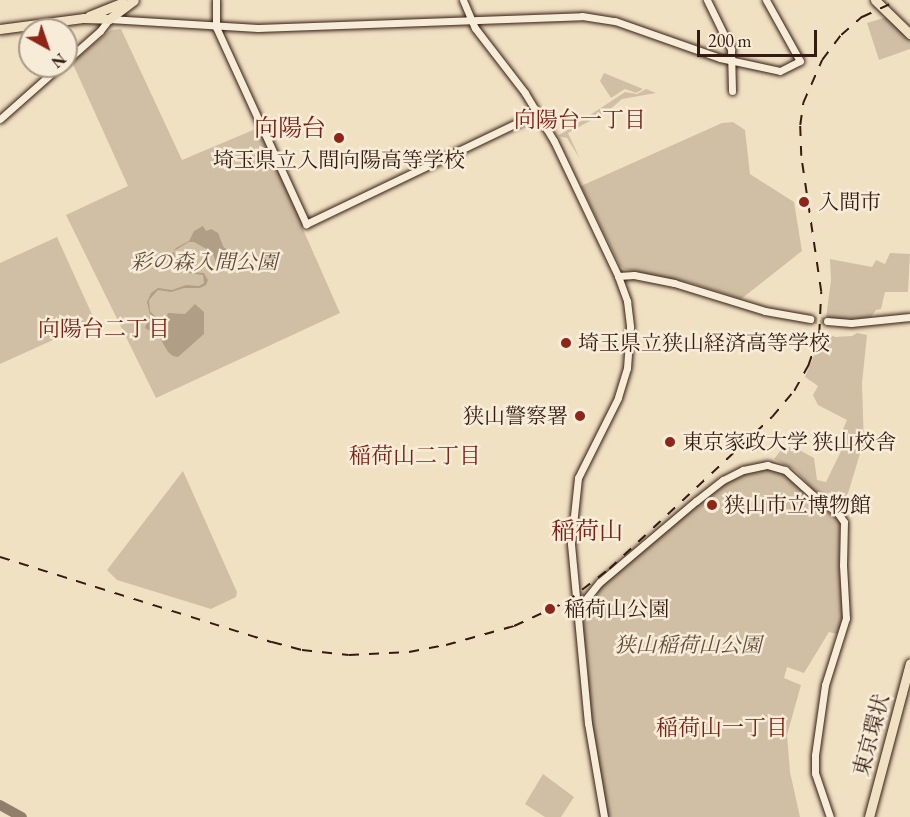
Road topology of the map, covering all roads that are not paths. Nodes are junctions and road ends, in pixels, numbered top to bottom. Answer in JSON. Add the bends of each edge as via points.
{"nodes":[{"id":1,"x":128,"y":0,"type":"edge"},
{"id":2,"x":134,"y":0,"type":"edge"},
{"id":3,"x":216,"y":0,"type":"edge"},
{"id":4,"x":463,"y":0,"type":"edge"},
{"id":5,"x":707,"y":0,"type":"edge"},
{"id":6,"x":766,"y":0,"type":"edge"},
{"id":7,"x":875,"y":0,"type":"edge"},
{"id":8,"x":84,"y":18,"type":"junction"},
{"id":9,"x":109,"y":19,"type":"junction"},
{"id":10,"x":471,"y":20,"type":"junction"},
{"id":11,"x":216,"y":27,"type":"junction"},
{"id":12,"x":0,"y":29,"type":"edge"},
{"id":13,"x":910,"y":34,"type":"edge"},
{"id":14,"x":78,"y":50,"type":"edge"},
{"id":15,"x":733,"y":62,"type":"junction"},
{"id":16,"x":46,"y":78,"type":"edge"},
{"id":17,"x":732,"y":92,"type":"dead end"},
{"id":18,"x":538,"y":113,"type":"junction"},
{"id":19,"x":0,"y":119,"type":"edge"},
{"id":20,"x":618,"y":276,"type":"junction"},
{"id":21,"x":910,"y":317,"type":"edge"},
{"id":22,"x":810,"y":319,"type":"tunnel mouth"},
{"id":23,"x":827,"y":321,"type":"tunnel mouth"},
{"id":24,"x":577,"y":610,"type":"junction"},
{"id":25,"x":910,"y":663,"type":"edge"},
{"id":26,"x":910,"y":681,"type":"edge"},
{"id":27,"x":604,"y":817,"type":"edge"},
{"id":28,"x":830,"y":817,"type":"edge"},
{"id":29,"x":871,"y":817,"type":"edge"}],
"edges":[{"from":1,"to":8,"type":"highway"},
{"from":2,"to":9,"type":"highway"},
{"from":3,"to":11,"type":"street"},
{"from":4,"to":10,"type":"street"},
{"from":5,"to":15,"type":"street","via":[[730,45]]},
{"from":6,"to":15,"type":"street","via":[[793,50],[793,62],[771,69]]},
{"from":7,"to":13,"type":"highway"},
{"from":8,"to":9,"type":"highway"},
{"from":8,"to":12,"type":"highway"},
{"from":9,"to":11,"type":"street"},
{"from":9,"to":14,"type":"street"},
{"from":10,"to":11,"type":"street"},
{"from":10,"to":15,"type":"street","via":[[604,18]]},
{"from":10,"to":18,"type":"street"},
{"from":11,"to":18,"type":"street","via":[[306,224]]},
{"from":15,"to":17,"type":"street"},
{"from":16,"to":19,"type":"street"},
{"from":18,"to":20,"type":"street"},
{"from":20,"to":22,"type":"street","via":[[674,283],[765,311]]},
{"from":20,"to":24,"type":"street","via":[[629,317],[627,369],[618,398],[578,478],[571,544]]},
{"from":21,"to":23,"type":"street","via":[[851,323]]},
{"from":24,"to":27,"type":"street","via":[[588,723]]},
{"from":24,"to":28,"type":"street","via":[[593,589],[696,501],[743,470],[767,465],[785,470],[837,512],[844,522],[846,618],[825,685],[815,755],[815,774]]},
{"from":25,"to":29,"type":"highway","name":"東京環状"},
{"from":26,"to":29,"type":"highway","name":"東京環状"}]}
